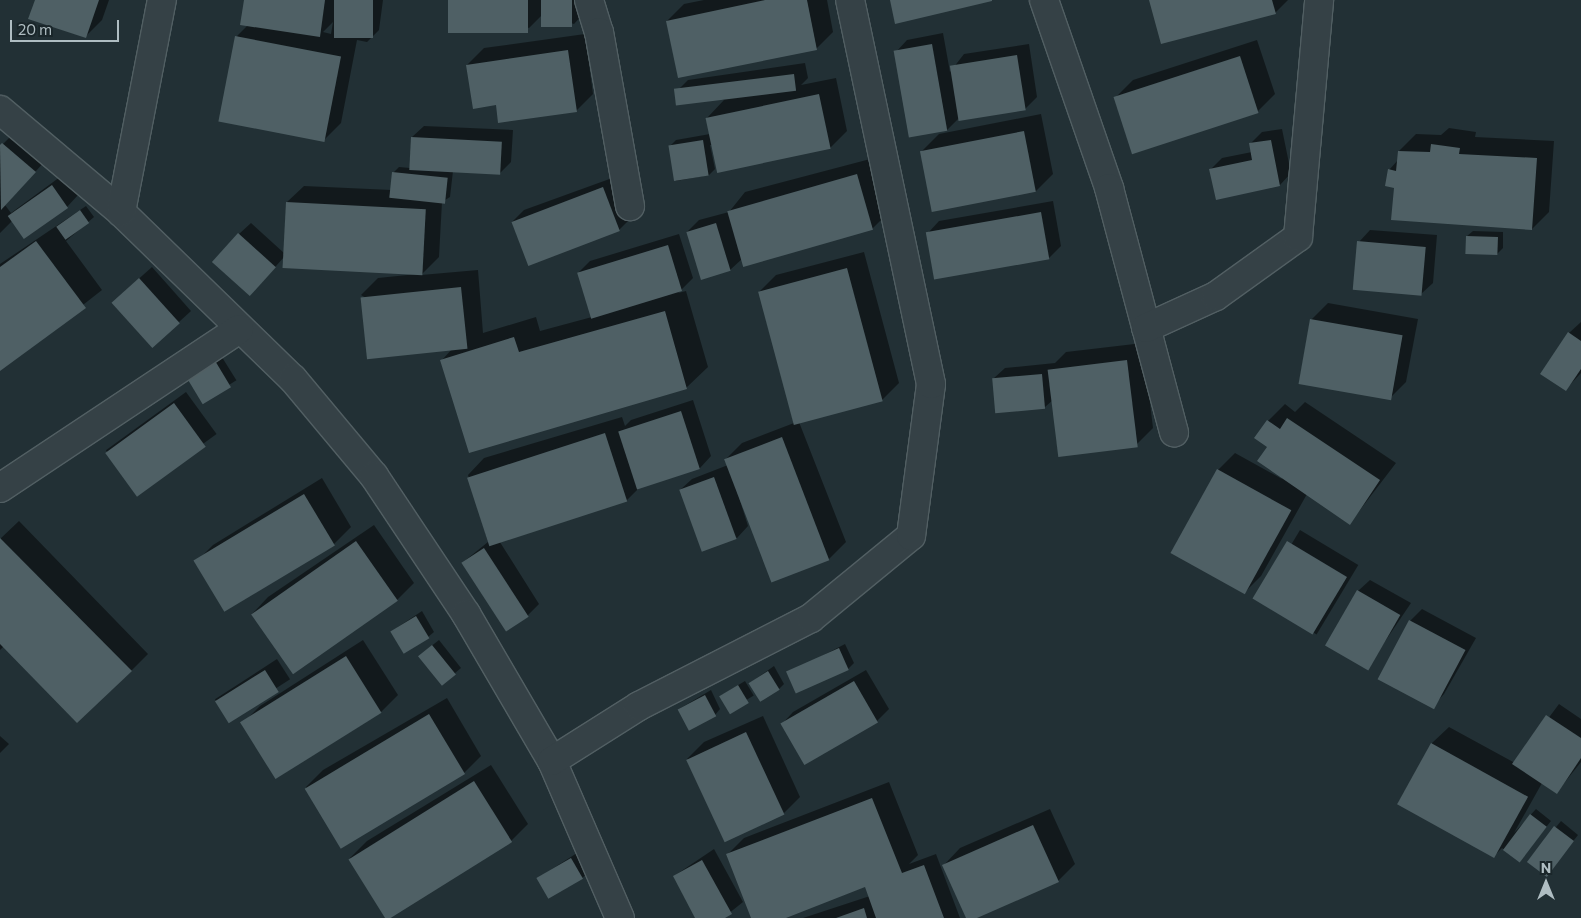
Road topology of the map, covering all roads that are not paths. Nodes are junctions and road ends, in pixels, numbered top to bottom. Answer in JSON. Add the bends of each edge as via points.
{"nodes":[{"id":1,"x":162,"y":0,"type":"edge"},
{"id":2,"x":588,"y":0,"type":"edge"},
{"id":3,"x":850,"y":0,"type":"edge"},
{"id":4,"x":1044,"y":0,"type":"edge"},
{"id":5,"x":1319,"y":0,"type":"edge"},
{"id":6,"x":0,"y":110,"type":"edge"},
{"id":7,"x":630,"y":206,"type":"dead end"},
{"id":8,"x":121,"y":212,"type":"junction"},
{"id":9,"x":1146,"y":328,"type":"junction"},
{"id":10,"x":239,"y":329,"type":"junction"},
{"id":11,"x":1174,"y":432,"type":"dead end"},
{"id":12,"x":0,"y":488,"type":"edge"},
{"id":13,"x":552,"y":762,"type":"junction"},
{"id":14,"x":620,"y":918,"type":"edge"}],
"edges":[{"from":1,"to":8,"type":"street"},
{"from":2,"to":7,"type":"street","via":[[599,32]]},
{"from":3,"to":13,"type":"street","via":[[930,384],[911,536],[811,618],[639,706]]},
{"from":4,"to":9,"type":"street","via":[[1109,188]]},
{"from":5,"to":9,"type":"street","via":[[1298,237],[1216,296]]},
{"from":6,"to":8,"type":"street"},
{"from":8,"to":10,"type":"street"},
{"from":9,"to":11,"type":"street"},
{"from":10,"to":12,"type":"street"},
{"from":10,"to":13,"type":"street","via":[[293,379],[374,476],[466,614]]},
{"from":13,"to":14,"type":"street"}]}
